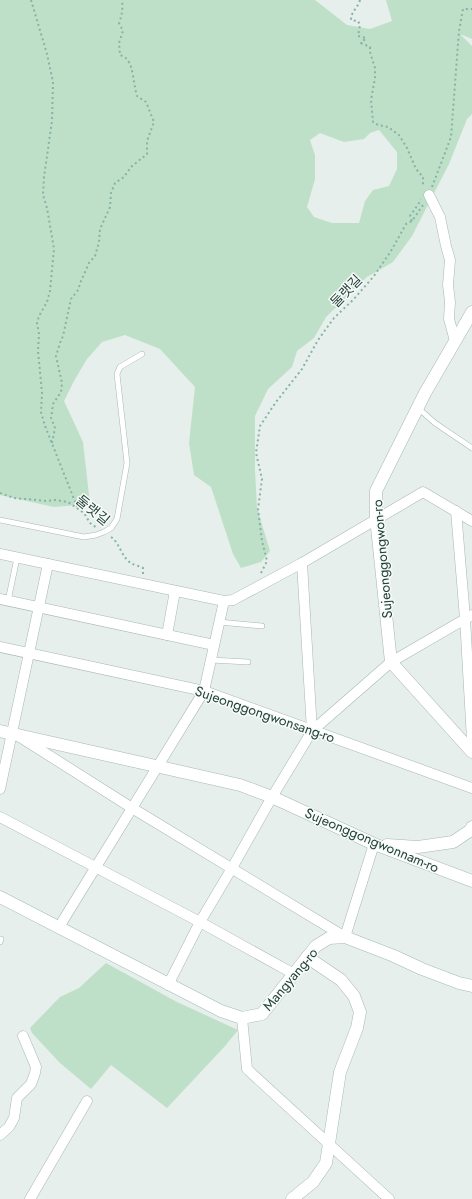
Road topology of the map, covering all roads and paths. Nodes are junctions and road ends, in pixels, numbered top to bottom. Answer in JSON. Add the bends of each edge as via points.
{"nodes":[{"id":1,"x":31,"y":0,"type":"edge"},
{"id":2,"x":122,"y":0,"type":"edge"},
{"id":3,"x":360,"y":0,"type":"edge"},
{"id":4,"x":472,"y":9,"type":"edge"},
{"id":5,"x":424,"y":195,"type":"junction"},
{"id":6,"x":412,"y":220,"type":"junction"},
{"id":7,"x":472,"y":312,"type":"edge"},
{"id":8,"x":455,"y":341,"type":"junction"},
{"id":9,"x":142,"y":354,"type":"dead end"},
{"id":10,"x":418,"y":407,"type":"junction"},
{"id":11,"x":52,"y":443,"type":"junction"},
{"id":12,"x":472,"y":448,"type":"edge"},
{"id":13,"x":0,"y":493,"type":"edge"},
{"id":14,"x":78,"y":509,"type":"junction"},
{"id":15,"x":456,"y":511,"type":"junction"},
{"id":16,"x":376,"y":518,"type":"junction"},
{"id":17,"x":0,"y":520,"type":"edge"},
{"id":18,"x":472,"y":521,"type":"edge"},
{"id":19,"x":104,"y":532,"type":"junction"},
{"id":20,"x":0,"y":554,"type":"edge"},
{"id":21,"x":17,"y":558,"type":"junction"},
{"id":22,"x":302,"y":563,"type":"junction"},
{"id":23,"x":48,"y":564,"type":"junction"},
{"id":24,"x":142,"y":584,"type":"junction"},
{"id":25,"x":251,"y":590,"type":"junction"},
{"id":26,"x":175,"y":591,"type":"junction"},
{"id":27,"x":4,"y":600,"type":"edge"},
{"id":28,"x":224,"y":601,"type":"junction"},
{"id":29,"x":39,"y":607,"type":"junction"},
{"id":30,"x":469,"y":617,"type":"edge"},
{"id":31,"x":219,"y":622,"type":"junction"},
{"id":32,"x":262,"y":626,"type":"dead end"},
{"id":33,"x":167,"y":635,"type":"junction"},
{"id":34,"x":214,"y":645,"type":"junction"},
{"id":35,"x":0,"y":647,"type":"edge"},
{"id":36,"x":29,"y":654,"type":"junction"},
{"id":37,"x":211,"y":660,"type":"junction"},
{"id":38,"x":248,"y":662,"type":"dead end"},
{"id":39,"x":391,"y":662,"type":"junction"},
{"id":40,"x":204,"y":691,"type":"junction"},
{"id":41,"x":0,"y":731,"type":"edge"},
{"id":42,"x":312,"y":731,"type":"junction"},
{"id":43,"x":13,"y":733,"type":"junction"},
{"id":44,"x":472,"y":740,"type":"edge"},
{"id":45,"x":472,"y":752,"type":"edge"},
{"id":46,"x":158,"y":766,"type":"junction"},
{"id":47,"x":472,"y":788,"type":"edge"},
{"id":48,"x":0,"y":789,"type":"edge"},
{"id":49,"x":272,"y":797,"type":"junction"},
{"id":50,"x":132,"y":808,"type":"junction"},
{"id":51,"x":0,"y":817,"type":"edge"},
{"id":52,"x":472,"y":827,"type":"edge"},
{"id":53,"x":374,"y":844,"type":"junction"},
{"id":54,"x":96,"y":868,"type":"junction"},
{"id":55,"x":232,"y":868,"type":"junction"},
{"id":56,"x":472,"y":881,"type":"edge"},
{"id":57,"x":0,"y":897,"type":"edge"},
{"id":58,"x":200,"y":922,"type":"junction"},
{"id":59,"x":59,"y":927,"type":"junction"},
{"id":60,"x":345,"y":937,"type":"junction"},
{"id":61,"x":307,"y":957,"type":"junction"},
{"id":62,"x":294,"y":974,"type":"junction"},
{"id":63,"x":459,"y":983,"type":"junction"},
{"id":64,"x":168,"y":984,"type":"junction"},
{"id":65,"x":472,"y":986,"type":"edge"},
{"id":66,"x":472,"y":994,"type":"edge"},
{"id":67,"x":242,"y":1018,"type":"junction"},
{"id":68,"x":23,"y":1036,"type":"dead end"},
{"id":69,"x":87,"y":1101,"type":"dead end"},
{"id":70,"x":0,"y":1135,"type":"edge"},
{"id":71,"x":329,"y":1143,"type":"junction"},
{"id":72,"x":30,"y":1199,"type":"edge"},
{"id":73,"x":292,"y":1199,"type":"edge"},
{"id":74,"x":389,"y":1199,"type":"edge"}],
"edges":[{"from":1,"to":11,"type":"path","via":[[53,82],[52,122],[43,195],[54,249],[50,291],[37,323],[41,412]]},
{"from":2,"to":11,"type":"path","via":[[119,23],[123,31],[119,43],[120,55],[128,60],[137,96],[146,102],[154,122],[147,141],[147,154],[115,183],[110,207],[100,229],[95,256],[71,299],[56,356],[62,383],[61,392],[53,404],[51,418],[56,428]]},
{"from":3,"to":5,"type":"path","via":[[351,14],[351,20],[358,21],[360,25],[358,36],[366,38],[362,43],[370,47],[375,68],[371,100],[373,122],[388,127],[399,135],[423,177]]},
{"from":4,"to":5,"type":"path","name":"둘랫길","via":[[463,9],[459,31],[452,137]]},
{"from":5,"to":6,"type":"path","name":"둘랫길","via":[[420,211]]},
{"from":5,"to":6,"type":"path","via":[[410,216]]},
{"from":5,"to":8,"type":"street","via":[[440,217],[450,260],[449,318]]},
{"from":6,"to":25,"type":"path","name":"둘랫길","via":[[406,224],[374,276],[330,323],[302,369],[260,426],[256,453],[262,479],[258,509],[267,561]]},
{"from":7,"to":8,"type":"street","name":"Sujeonggongwon-ro"},
{"from":8,"to":10,"type":"street","name":"Sujeonggongwon-ro"},
{"from":9,"to":19,"type":"lane","via":[[120,368],[117,374],[127,463],[117,519],[111,528]]},
{"from":10,"to":12,"type":"lane"},
{"from":10,"to":16,"type":"street","name":"Sujeonggongwon-ro","via":[[376,491]]},
{"from":11,"to":14,"type":"path"},
{"from":13,"to":14,"type":"path","name":"둘랫길","via":[[14,498],[68,502]]},
{"from":14,"to":19,"type":"path","name":"둘랫길","via":[[90,523]]},
{"from":15,"to":16,"type":"street","via":[[423,492]]},
{"from":15,"to":18,"type":"street"},
{"from":15,"to":30,"type":"street"},
{"from":16,"to":22,"type":"street"},
{"from":16,"to":39,"type":"street","name":"Sujeonggongwon-ro"},
{"from":17,"to":19,"type":"lane","via":[[84,537]]},
{"from":19,"to":24,"type":"path","name":"둘랫길","via":[[115,540],[130,562],[143,568]]},
{"from":20,"to":21,"type":"street"},
{"from":21,"to":23,"type":"street"},
{"from":21,"to":27,"type":"lane"},
{"from":22,"to":25,"type":"street"},
{"from":22,"to":42,"type":"street"},
{"from":23,"to":24,"type":"street"},
{"from":23,"to":29,"type":"street"},
{"from":24,"to":26,"type":"street"},
{"from":25,"to":28,"type":"street","via":[[233,600]]},
{"from":26,"to":28,"type":"street"},
{"from":26,"to":33,"type":"street"},
{"from":27,"to":29,"type":"street"},
{"from":28,"to":31,"type":"street"},
{"from":29,"to":33,"type":"street"},
{"from":29,"to":36,"type":"street"},
{"from":30,"to":39,"type":"street"},
{"from":30,"to":44,"type":"street"},
{"from":31,"to":32,"type":"lane"},
{"from":31,"to":34,"type":"street"},
{"from":33,"to":34,"type":"street"},
{"from":34,"to":37,"type":"street"},
{"from":35,"to":36,"type":"street","name":"Sujeonggongwonsang-ro"},
{"from":36,"to":40,"type":"street","name":"Sujeonggongwonsang-ro"},
{"from":36,"to":43,"type":"street"},
{"from":37,"to":38,"type":"lane"},
{"from":37,"to":40,"type":"street"},
{"from":39,"to":42,"type":"street"},
{"from":39,"to":45,"type":"street"},
{"from":40,"to":42,"type":"street","name":"Sujeonggongwonsang-ro"},
{"from":40,"to":46,"type":"street"},
{"from":41,"to":43,"type":"street","name":"Sujeonggongwonnam-ro"},
{"from":42,"to":47,"type":"street","name":"Sujeonggongwonsang-ro"},
{"from":42,"to":49,"type":"street"},
{"from":43,"to":46,"type":"street","name":"Sujeonggongwonnam-ro"},
{"from":43,"to":48,"type":"street"},
{"from":43,"to":50,"type":"street"},
{"from":46,"to":49,"type":"street","name":"Sujeonggongwonnam-ro","via":[[240,785]]},
{"from":46,"to":50,"type":"street"},
{"from":49,"to":53,"type":"street","name":"Sujeonggongwonnam-ro"},
{"from":49,"to":55,"type":"street"},
{"from":50,"to":54,"type":"street"},
{"from":50,"to":55,"type":"street"},
{"from":51,"to":54,"type":"street"},
{"from":52,"to":53,"type":"street","via":[[453,842],[418,847]]},
{"from":53,"to":56,"type":"street","name":"Sujeonggongwonnam-ro"},
{"from":53,"to":60,"type":"street"},
{"from":54,"to":58,"type":"street"},
{"from":54,"to":59,"type":"street"},
{"from":55,"to":58,"type":"street"},
{"from":55,"to":60,"type":"street"},
{"from":57,"to":59,"type":"street","name":"Mangyang-ro"},
{"from":58,"to":62,"type":"street"},
{"from":58,"to":64,"type":"street"},
{"from":59,"to":64,"type":"street","name":"Mangyang-ro"},
{"from":60,"to":61,"type":"street","name":"Mangyang-ro","via":[[329,938],[316,946]]},
{"from":60,"to":63,"type":"street"},
{"from":61,"to":62,"type":"street","name":"Mangyang-ro"},
{"from":61,"to":71,"type":"street","via":[[341,980],[354,996],[360,1012],[357,1028],[340,1072]]},
{"from":62,"to":67,"type":"street","name":"Mangyang-ro","via":[[262,1014]]},
{"from":63,"to":65,"type":"street"},
{"from":63,"to":66,"type":"street"},
{"from":64,"to":67,"type":"street","name":"Mangyang-ro","via":[[221,1011]]},
{"from":67,"to":71,"type":"street","via":[[248,1069]]},
{"from":68,"to":70,"type":"street","via":[[36,1067],[35,1073],[31,1084],[16,1098],[14,1118],[10,1127]]},
{"from":69,"to":72,"type":"street"},
{"from":71,"to":73,"type":"street","via":[[326,1163],[313,1182]]},
{"from":71,"to":74,"type":"street"}]}
